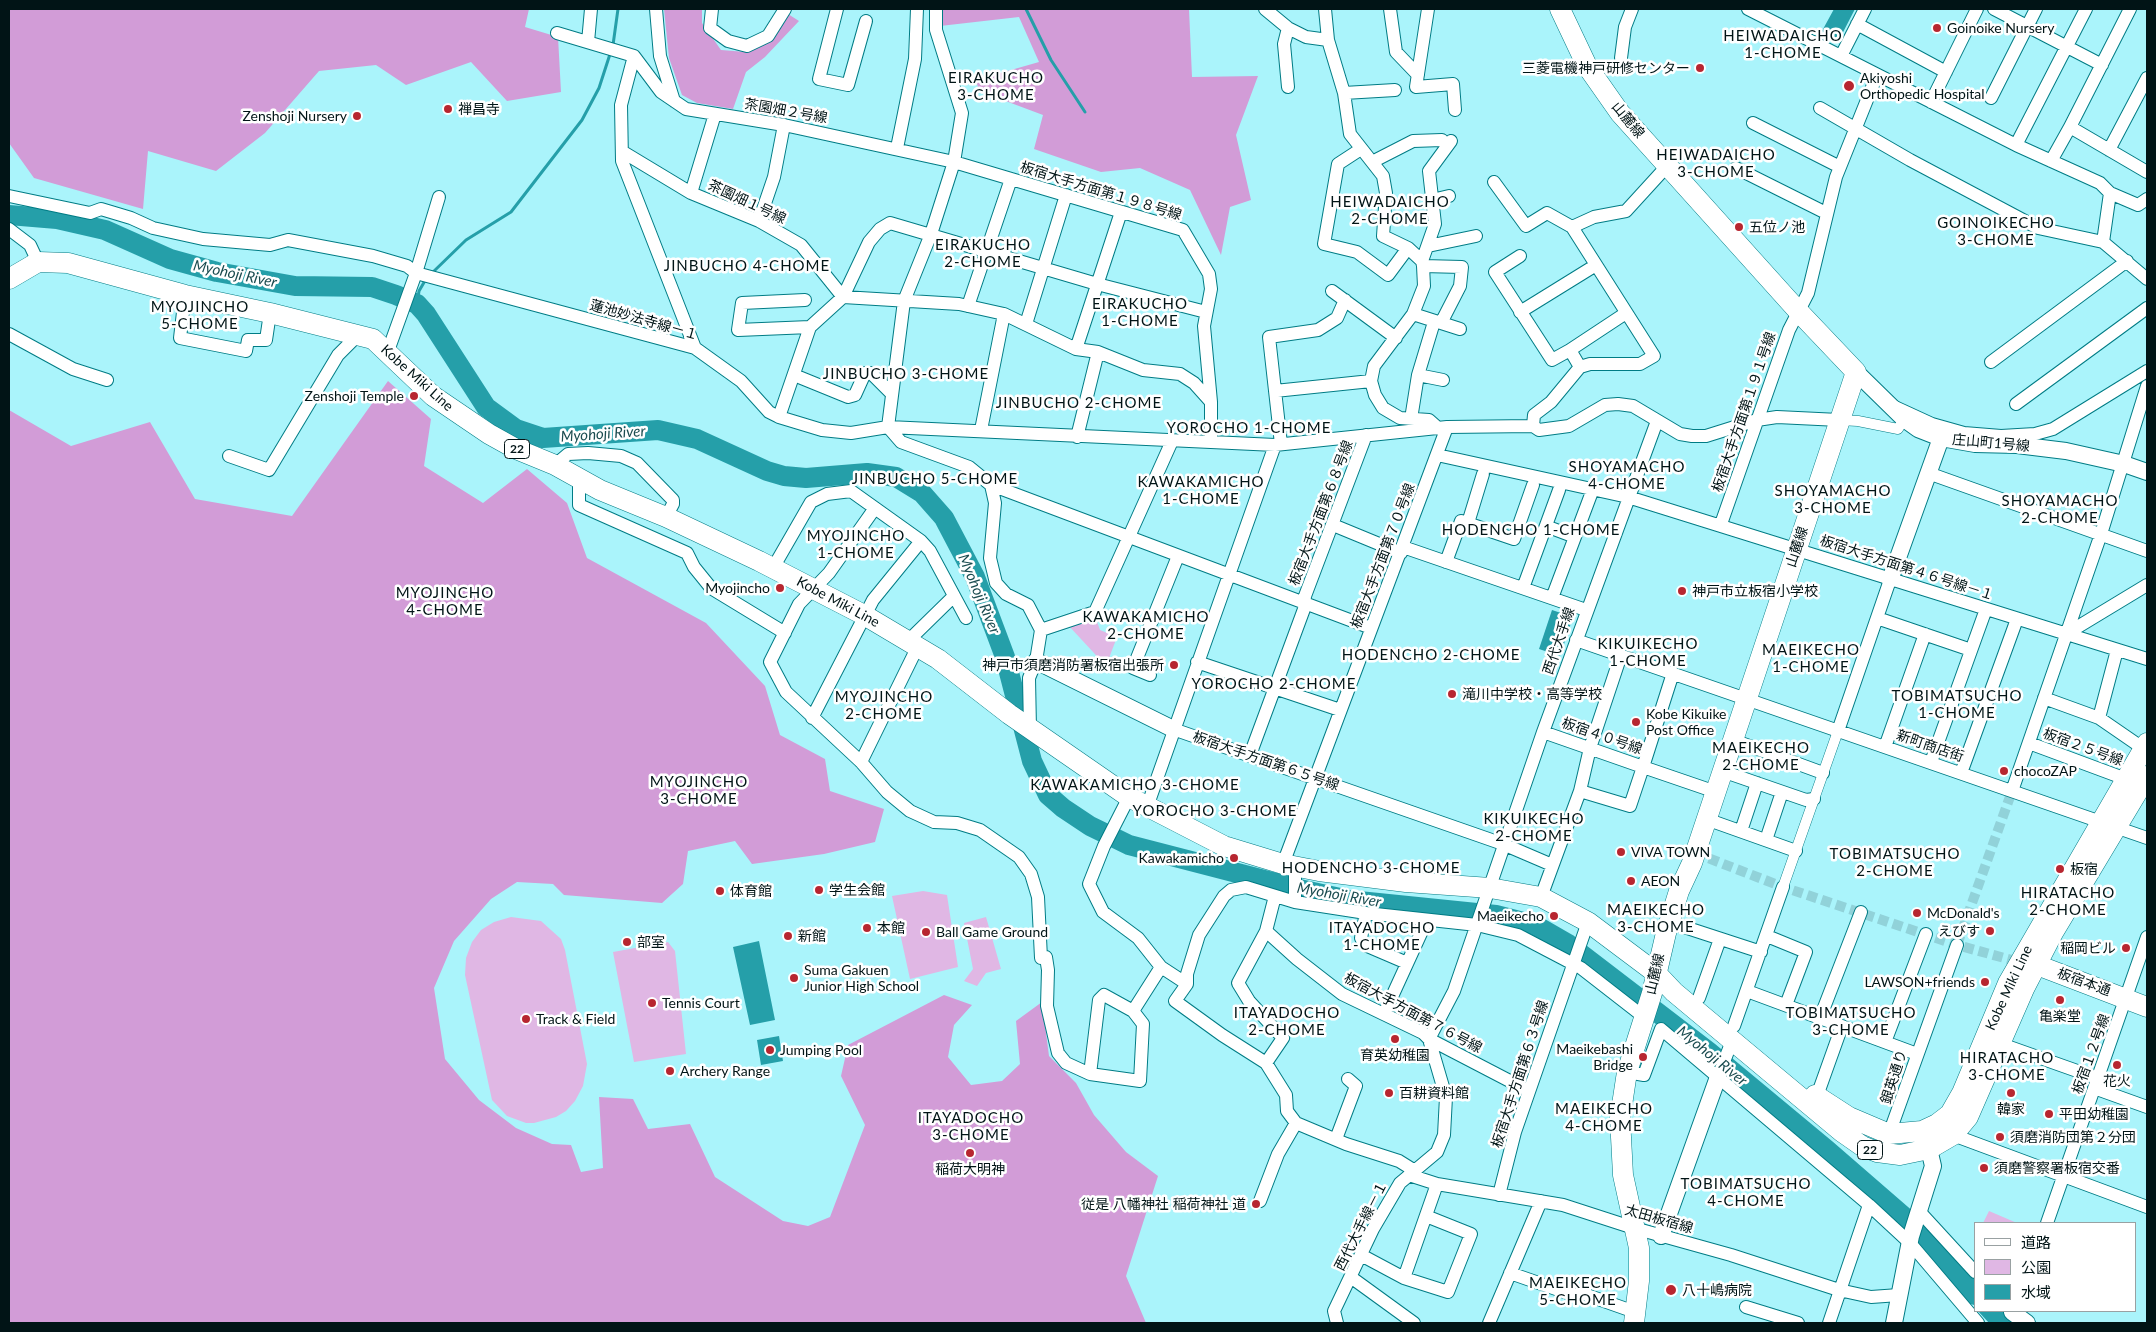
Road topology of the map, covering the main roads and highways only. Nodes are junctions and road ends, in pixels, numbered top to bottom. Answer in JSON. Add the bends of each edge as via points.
{"nodes":[{"id":1,"x":1563,"y":10,"type":"edge"},
{"id":2,"x":9,"y":279,"type":"edge"},
{"id":3,"x":2145,"y":746,"type":"edge"},
{"id":4,"x":2147,"y":776,"type":"edge"},
{"id":5,"x":2109,"y":824,"type":"junction"},
{"id":6,"x":2031,"y":959,"type":"junction"},
{"id":7,"x":1654,"y":980,"type":"junction"},
{"id":8,"x":2135,"y":993,"type":"edge"},
{"id":9,"x":2147,"y":1006,"type":"edge"},
{"id":10,"x":1731,"y":1040,"type":"junction"},
{"id":11,"x":1945,"y":1130,"type":"junction"},
{"id":12,"x":1635,"y":1318,"type":"edge"}],
"edges":[{"from":1,"to":7,"type":"main road","name":"山麓線","via":[[1587,66],[1620,113],[1856,372],[1716,792],[1669,922]]},
{"from":2,"to":7,"type":"main road","name":"Kobe Miki Line","number":"22","via":[[38,262],[68,263],[185,295],[374,339],[408,374],[460,416],[516,448],[773,568],[864,615],[913,644],[1128,797],[1224,846],[1291,869],[1487,895],[1541,897]]},
{"from":3,"to":5,"type":"main road","number":"22","via":[[2126,779]]},
{"from":4,"to":5,"type":"main road","number":"22"},
{"from":5,"to":6,"type":"main road","number":"22"},
{"from":6,"to":8,"type":"main road","name":"板宿本通"},
{"from":6,"to":11,"type":"main road","name":"Kobe Miki Line","number":"22","via":[[2008,983]]},
{"from":6,"to":11,"type":"main road","name":"Kobe Miki Line","number":"22","via":[[2001,1044],[1968,1117]]},
{"from":7,"to":10,"type":"main road","name":"Kobe Miki Line","number":"22","via":[[1674,992]]},
{"from":7,"to":10,"type":"main road","name":"Kobe Miki Line","number":"22","via":[[1679,981],[1699,998]]},
{"from":7,"to":12,"type":"main road","name":"山麓線","via":[[1627,1072],[1621,1112],[1623,1175],[1639,1248]]},
{"from":8,"to":9,"type":"main road","name":"板宿本通"},
{"from":10,"to":11,"type":"main road","name":"Kobe Miki Line","number":"22","via":[[1849,1117],[1896,1134]]},
{"from":10,"to":11,"type":"main road","name":"Kobe Miki Line","number":"22","via":[[1862,1146],[1893,1155],[1909,1154],[1929,1149]]}]}
